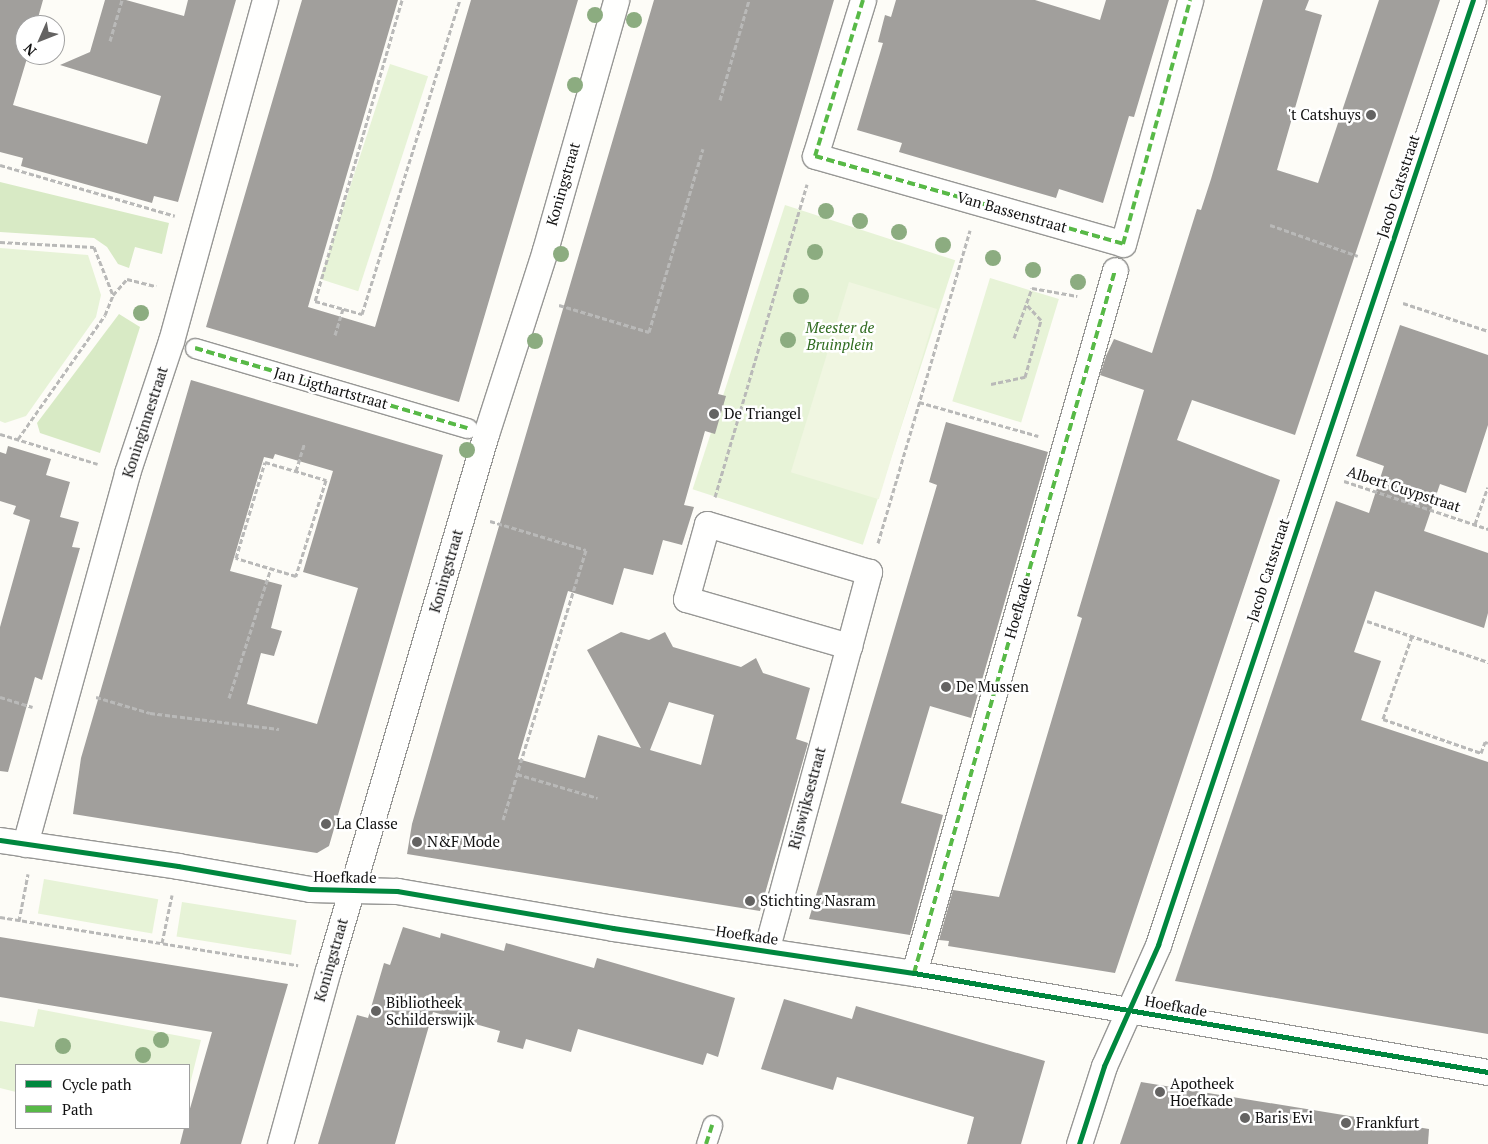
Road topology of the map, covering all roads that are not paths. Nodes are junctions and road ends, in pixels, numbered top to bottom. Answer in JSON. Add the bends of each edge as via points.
{"nodes":[{"id":1,"x":265,"y":0,"type":"edge"},
{"id":2,"x":616,"y":0,"type":"edge"},
{"id":3,"x":863,"y":0,"type":"edge"},
{"id":4,"x":1190,"y":0,"type":"edge"},
{"id":5,"x":1473,"y":0,"type":"edge"},
{"id":6,"x":1115,"y":270,"type":"dead end"},
{"id":7,"x":196,"y":348,"type":"dead end"},
{"id":8,"x":467,"y":428,"type":"dead end"},
{"id":9,"x":849,"y":646,"type":"junction"},
{"id":10,"x":0,"y":840,"type":"edge"},
{"id":11,"x":29,"y":845,"type":"junction"},
{"id":12,"x":352,"y":890,"type":"junction"},
{"id":13,"x":766,"y":950,"type":"junction"},
{"id":14,"x":914,"y":973,"type":"junction"},
{"id":15,"x":1127,"y":1010,"type":"junction"},
{"id":16,"x":1488,"y":1072,"type":"edge"},
{"id":17,"x":712,"y":1125,"type":"dead end"},
{"id":18,"x":280,"y":1144,"type":"edge"},
{"id":19,"x":706,"y":1144,"type":"edge"},
{"id":20,"x":1079,"y":1144,"type":"edge"}],
"edges":[{"from":1,"to":11,"type":"street","name":"Koninginnestraat","via":[[171,341],[127,473],[67,689]]},
{"from":2,"to":12,"type":"street","name":"Koningstraat","via":[[545,250],[463,513]]},
{"from":3,"to":4,"type":"street","name":"Van Bassenstraat","via":[[816,156],[1123,244]]},
{"from":5,"to":15,"type":"street","name":"Jacob Catsstraat","via":[[1158,945]]},
{"from":6,"to":14,"type":"street","name":"Hoefkade"},
{"from":7,"to":8,"type":"street","name":"Jan Ligthartstraat"},
{"from":9,"to":9,"type":"street","name":"Rijswijksestraat","via":[[869,572],[707,524],[686,599]]},
{"from":9,"to":13,"type":"street","name":"Rijswijksestraat"},
{"from":10,"to":11,"type":"street","name":"Hoefkade"},
{"from":11,"to":12,"type":"street","name":"Hoefkade","via":[[310,889]]},
{"from":12,"to":13,"type":"street","name":"Hoefkade","via":[[397,891],[612,928]]},
{"from":12,"to":18,"type":"street","name":"Koningstraat"},
{"from":13,"to":14,"type":"street","name":"Hoefkade"},
{"from":14,"to":15,"type":"street","name":"Hoefkade"},
{"from":15,"to":16,"type":"street","name":"Hoefkade"},
{"from":15,"to":20,"type":"street","name":"Jacob Catsstraat","via":[[1104,1066]]},
{"from":17,"to":19,"type":"street"}]}
